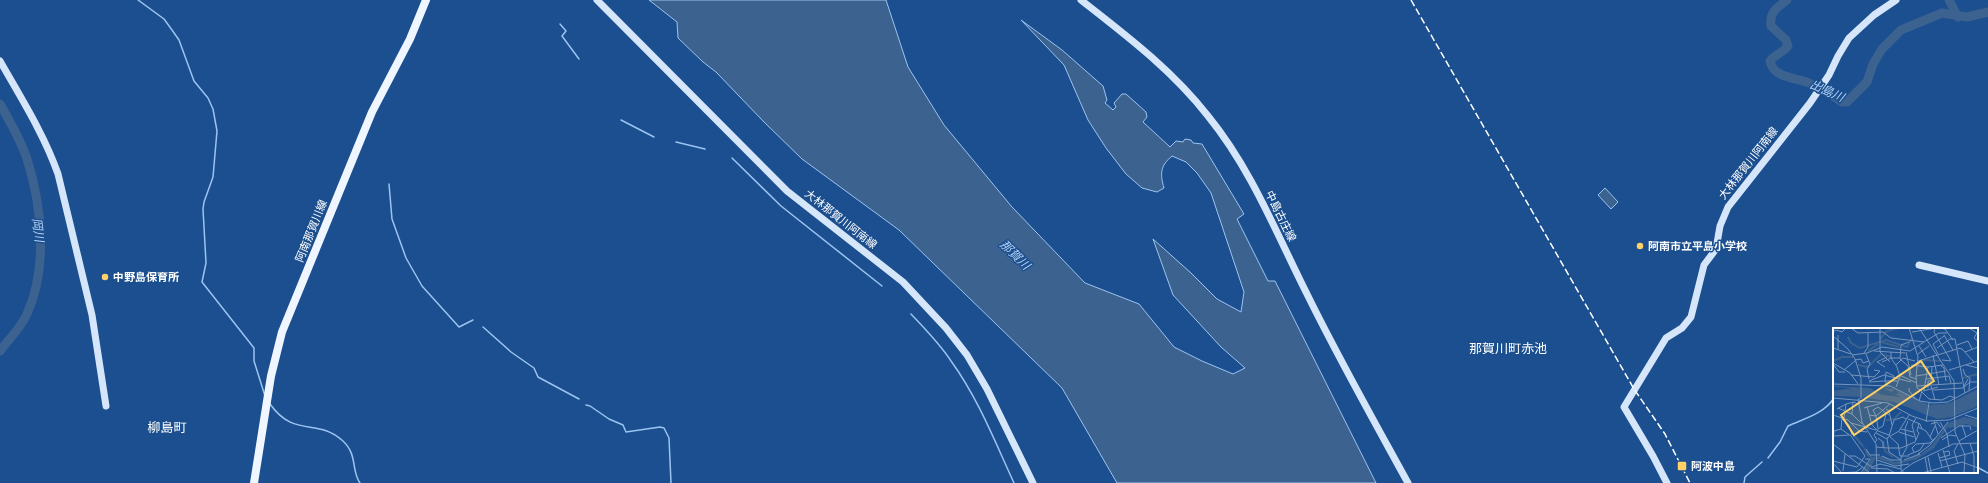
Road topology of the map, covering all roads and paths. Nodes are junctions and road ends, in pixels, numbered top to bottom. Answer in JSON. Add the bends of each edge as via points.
{"nodes":[{"id":1,"x":426,"y":0,"type":"edge"},
{"id":2,"x":598,"y":0,"type":"edge"},
{"id":3,"x":1081,"y":0,"type":"edge"},
{"id":4,"x":1896,"y":0,"type":"edge"},
{"id":5,"x":0,"y":61,"type":"edge"},
{"id":6,"x":1919,"y":265,"type":"dead end"},
{"id":7,"x":1988,"y":282,"type":"edge"},
{"id":8,"x":106,"y":406,"type":"dead end"},
{"id":9,"x":254,"y":483,"type":"edge"},
{"id":10,"x":1033,"y":483,"type":"edge"},
{"id":11,"x":1408,"y":483,"type":"edge"},
{"id":12,"x":1667,"y":483,"type":"edge"}],
"edges":[{"from":1,"to":9,"type":"main road","name":"阿南那賀川線","via":[[412,34],[369,118],[282,332],[271,376]]},
{"from":2,"to":10,"type":"main road","name":"大林那賀川阿南線","via":[[787,190],[903,282],[946,328],[968,355]]},
{"from":3,"to":11,"type":"main road","name":"中島古庄線","via":[[1141,46],[1167,70],[1224,137],[1254,185],[1311,303]]},
{"from":4,"to":12,"type":"main road","name":"大林那賀川阿南線","via":[[1874,15],[1849,38],[1820,89],[1728,207],[1720,226],[1716,249],[1704,265],[1691,317],[1682,328],[1666,338],[1624,407]]},
{"from":5,"to":8,"type":"main road","via":[[38,129],[58,174],[92,315]]},
{"from":6,"to":7,"type":"main road"}]}
